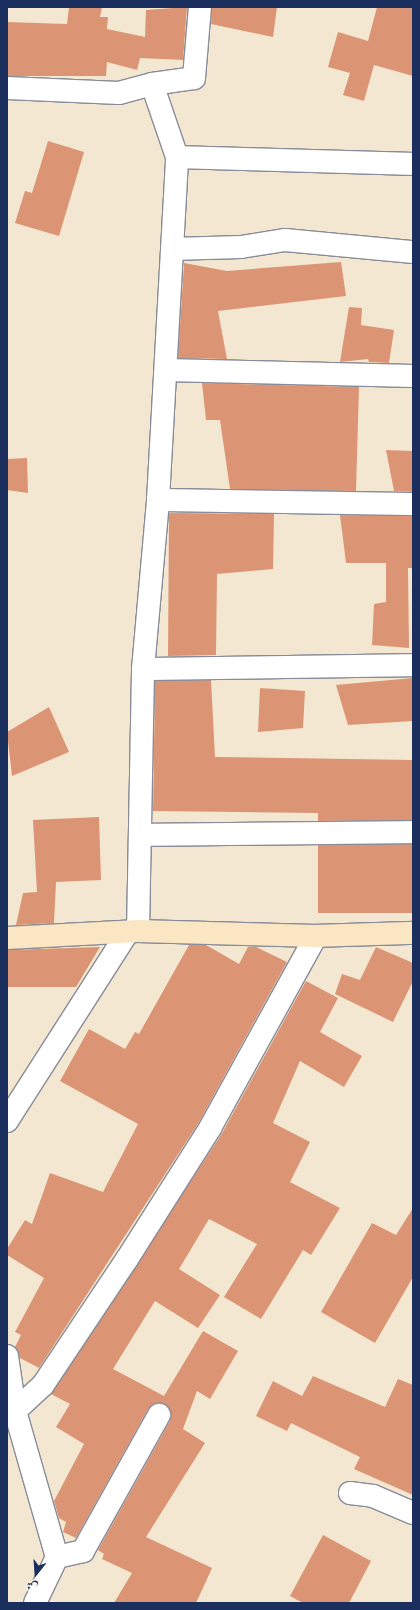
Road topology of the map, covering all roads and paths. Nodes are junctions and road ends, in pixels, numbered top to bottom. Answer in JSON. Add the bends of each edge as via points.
{"nodes":[{"id":1,"x":200,"y":7,"type":"edge"},
{"id":2,"x":152,"y":84,"type":"junction"},
{"id":3,"x":7,"y":88,"type":"edge"},
{"id":4,"x":177,"y":156,"type":"junction"},
{"id":5,"x":413,"y":164,"type":"edge"},
{"id":6,"x":172,"y":249,"type":"junction"},
{"id":7,"x":413,"y":252,"type":"edge"},
{"id":8,"x":166,"y":370,"type":"junction"},
{"id":9,"x":413,"y":376,"type":"edge"},
{"id":10,"x":158,"y":500,"type":"junction"},
{"id":11,"x":413,"y":504,"type":"edge"},
{"id":12,"x":413,"y":665,"type":"edge"},
{"id":13,"x":143,"y":669,"type":"junction"},
{"id":14,"x":413,"y":832,"type":"edge"},
{"id":15,"x":142,"y":835,"type":"junction"},
{"id":16,"x":132,"y":932,"type":"junction"},
{"id":17,"x":413,"y":933,"type":"edge"},
{"id":18,"x":316,"y":936,"type":"junction"},
{"id":19,"x":7,"y":938,"type":"edge"},
{"id":20,"x":7,"y":1121,"type":"edge"},
{"id":21,"x":7,"y":1356,"type":"edge"},
{"id":22,"x":11,"y":1411,"type":"edge"},
{"id":23,"x":159,"y":1415,"type":"dead end"},
{"id":24,"x":350,"y":1493,"type":"dead end"},
{"id":25,"x":413,"y":1513,"type":"edge"},
{"id":26,"x":57,"y":1557,"type":"junction"},
{"id":27,"x":35,"y":1603,"type":"edge"}],
"edges":[{"from":1,"to":2,"type":"street","via":[[194,78]]},
{"from":2,"to":3,"type":"street","via":[[119,93]]},
{"from":2,"to":4,"type":"street"},
{"from":4,"to":5,"type":"street"},
{"from":4,"to":6,"type":"street"},
{"from":6,"to":7,"type":"street","via":[[241,247],[285,240]]},
{"from":6,"to":8,"type":"street"},
{"from":8,"to":9,"type":"street"},
{"from":8,"to":10,"type":"street"},
{"from":10,"to":11,"type":"street"},
{"from":10,"to":13,"type":"street"},
{"from":12,"to":13,"type":"street"},
{"from":13,"to":15,"type":"street"},
{"from":14,"to":15,"type":"street"},
{"from":15,"to":16,"type":"street"},
{"from":16,"to":18,"type":"street"},
{"from":16,"to":19,"type":"street"},
{"from":16,"to":20,"type":"street"},
{"from":17,"to":18,"type":"street"},
{"from":18,"to":22,"type":"street","via":[[210,1128],[131,1252],[43,1385]]},
{"from":21,"to":22,"type":"street"},
{"from":22,"to":26,"type":"street"},
{"from":23,"to":26,"type":"street","via":[[83,1551]]},
{"from":24,"to":25,"type":"street","via":[[378,1498]]},
{"from":26,"to":27,"type":"street"}]}
